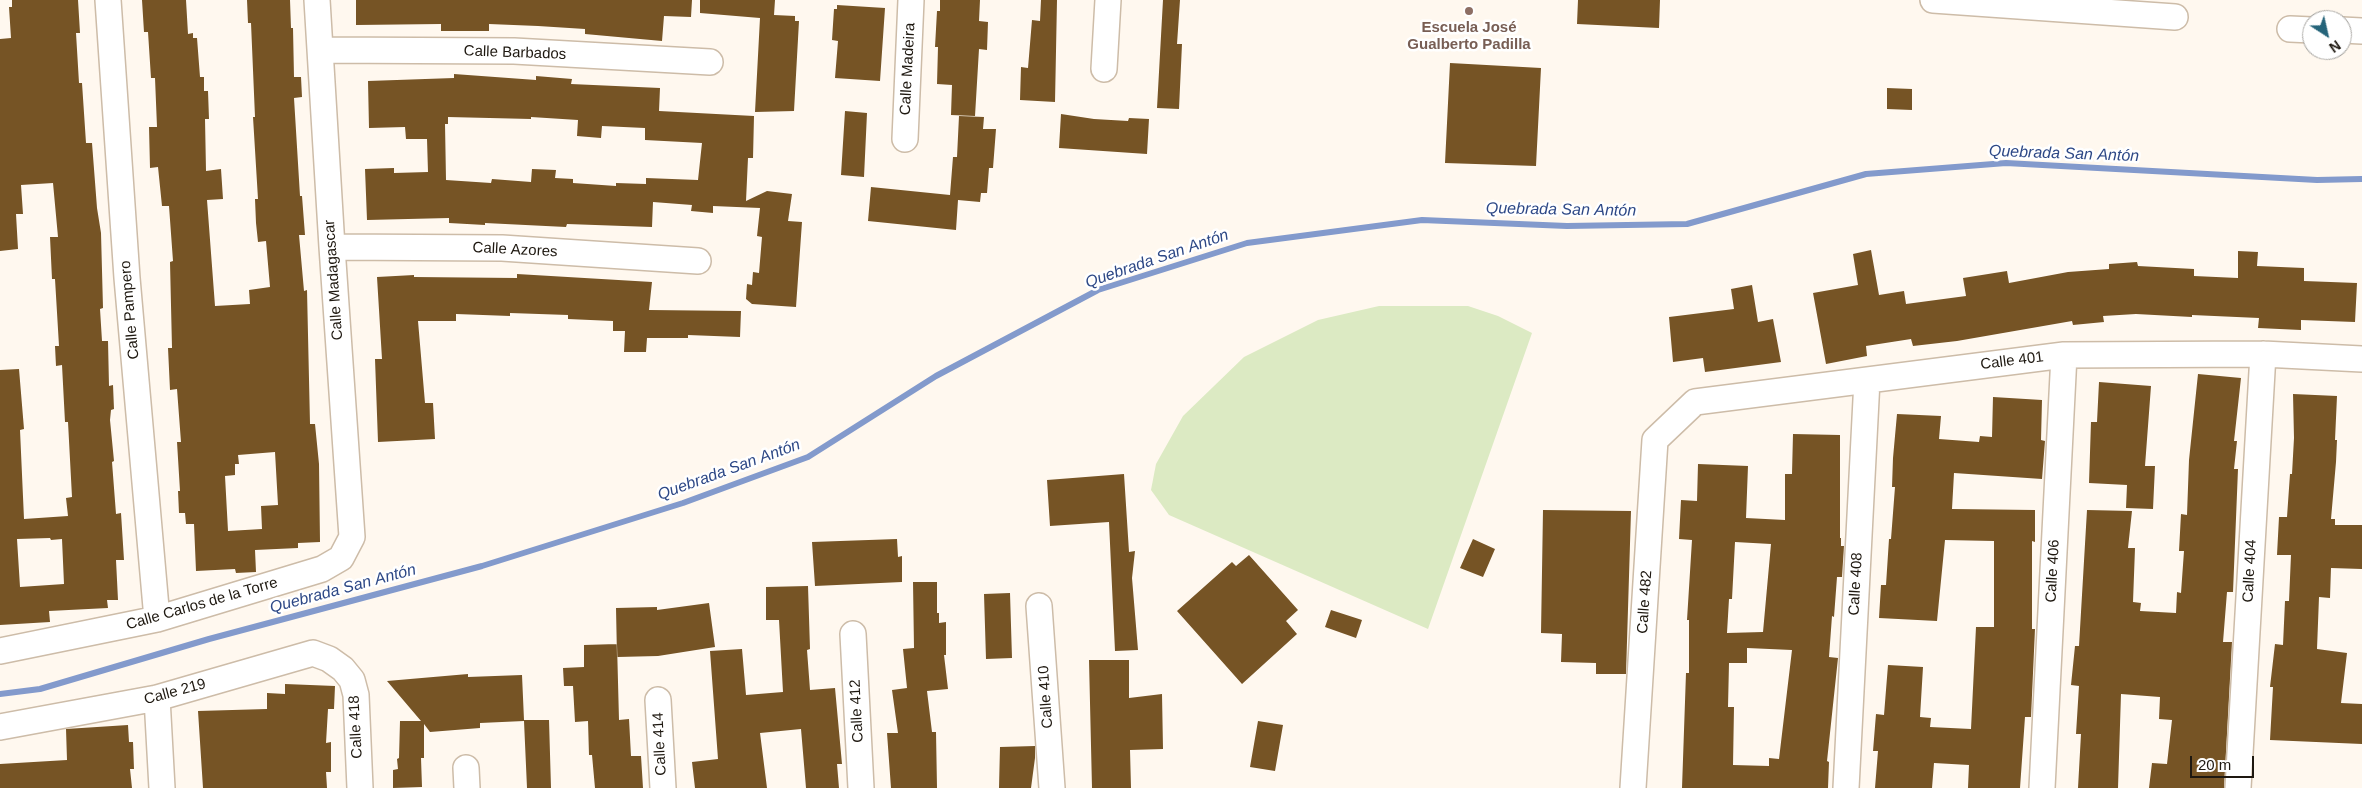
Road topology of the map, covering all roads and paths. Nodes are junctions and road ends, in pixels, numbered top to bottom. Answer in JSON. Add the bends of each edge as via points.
{"nodes":[{"id":1,"x":108,"y":0,"type":"edge"},
{"id":2,"x":317,"y":0,"type":"edge"},
{"id":3,"x":912,"y":0,"type":"edge"},
{"id":4,"x":1108,"y":0,"type":"edge"},
{"id":5,"x":1933,"y":0,"type":"edge"},
{"id":6,"x":2175,"y":17,"type":"dead end"},
{"id":7,"x":320,"y":50,"type":"junction"},
{"id":8,"x":710,"y":62,"type":"dead end"},
{"id":9,"x":1104,"y":69,"type":"dead end"},
{"id":10,"x":905,"y":138,"type":"dead end"},
{"id":11,"x":332,"y":247,"type":"junction"},
{"id":12,"x":698,"y":262,"type":"dead end"},
{"id":13,"x":2263,"y":354,"type":"junction"},
{"id":14,"x":2064,"y":355,"type":"junction"},
{"id":15,"x":2362,"y":359,"type":"edge"},
{"id":16,"x":1866,"y":380,"type":"junction"},
{"id":17,"x":1672,"y":424,"type":"joint"},
{"id":18,"x":341,"y":558,"type":"joint"},
{"id":19,"x":1039,"y":606,"type":"dead end"},
{"id":20,"x":157,"y":619,"type":"junction"},
{"id":21,"x":853,"y":634,"type":"dead end"},
{"id":22,"x":0,"y":651,"type":"edge"},
{"id":23,"x":343,"y":669,"type":"joint"},
{"id":24,"x":157,"y":698,"type":"junction"},
{"id":25,"x":658,"y":700,"type":"dead end"},
{"id":26,"x":0,"y":727,"type":"edge"},
{"id":27,"x":162,"y":788,"type":"edge"},
{"id":28,"x":360,"y":788,"type":"edge"},
{"id":29,"x":663,"y":788,"type":"edge"},
{"id":30,"x":861,"y":788,"type":"edge"},
{"id":31,"x":1052,"y":788,"type":"edge"},
{"id":32,"x":1634,"y":788,"type":"edge"},
{"id":33,"x":1846,"y":788,"type":"edge"},
{"id":34,"x":2042,"y":788,"type":"edge"},
{"id":35,"x":2238,"y":788,"type":"edge"}],
"edges":[{"from":1,"to":20,"type":"street","name":"Calle Pampero","via":[[127,278]]},
{"from":2,"to":7,"type":"street","name":"Calle Madagascar"},
{"from":3,"to":10,"type":"street","name":"Calle Madeira"},
{"from":4,"to":9,"type":"street"},
{"from":5,"to":6,"type":"street"},
{"from":7,"to":8,"type":"street","name":"Calle Barbados","via":[[514,51]]},
{"from":7,"to":11,"type":"street","name":"Calle Madagascar"},
{"from":11,"to":12,"type":"street","name":"Calle Azores","via":[[502,248]]},
{"from":11,"to":18,"type":"street","name":"Calle Madagascar","via":[[352,538]]},
{"from":13,"to":14,"type":"street","name":"Calle 401"},
{"from":13,"to":15,"type":"street","name":"Calle 401"},
{"from":13,"to":35,"type":"street","name":"Calle 404"},
{"from":14,"to":16,"type":"street","name":"Calle 401"},
{"from":14,"to":34,"type":"street","name":"Calle 406"},
{"from":16,"to":17,"type":"street","name":"Calle 401","via":[[1695,402]]},
{"from":16,"to":33,"type":"street","name":"Calle 408"},
{"from":17,"to":32,"type":"street","name":"Calle 482","via":[[1655,440]]},
{"from":18,"to":20,"type":"street","name":"Calle Carlos de la Torre","via":[[322,569]]},
{"from":19,"to":31,"type":"street","name":"Calle 410"},
{"from":20,"to":22,"type":"street","name":"Calle Carlos de la Torre"},
{"from":21,"to":30,"type":"street","name":"Calle 412"},
{"from":23,"to":24,"type":"street","name":"Calle 219","via":[[313,653]]},
{"from":23,"to":28,"type":"street","name":"Calle 418","via":[[352,680],[356,695]]},
{"from":24,"to":26,"type":"street","name":"Calle 219"},
{"from":24,"to":27,"type":"street"},
{"from":25,"to":29,"type":"street","name":"Calle 414"}]}
